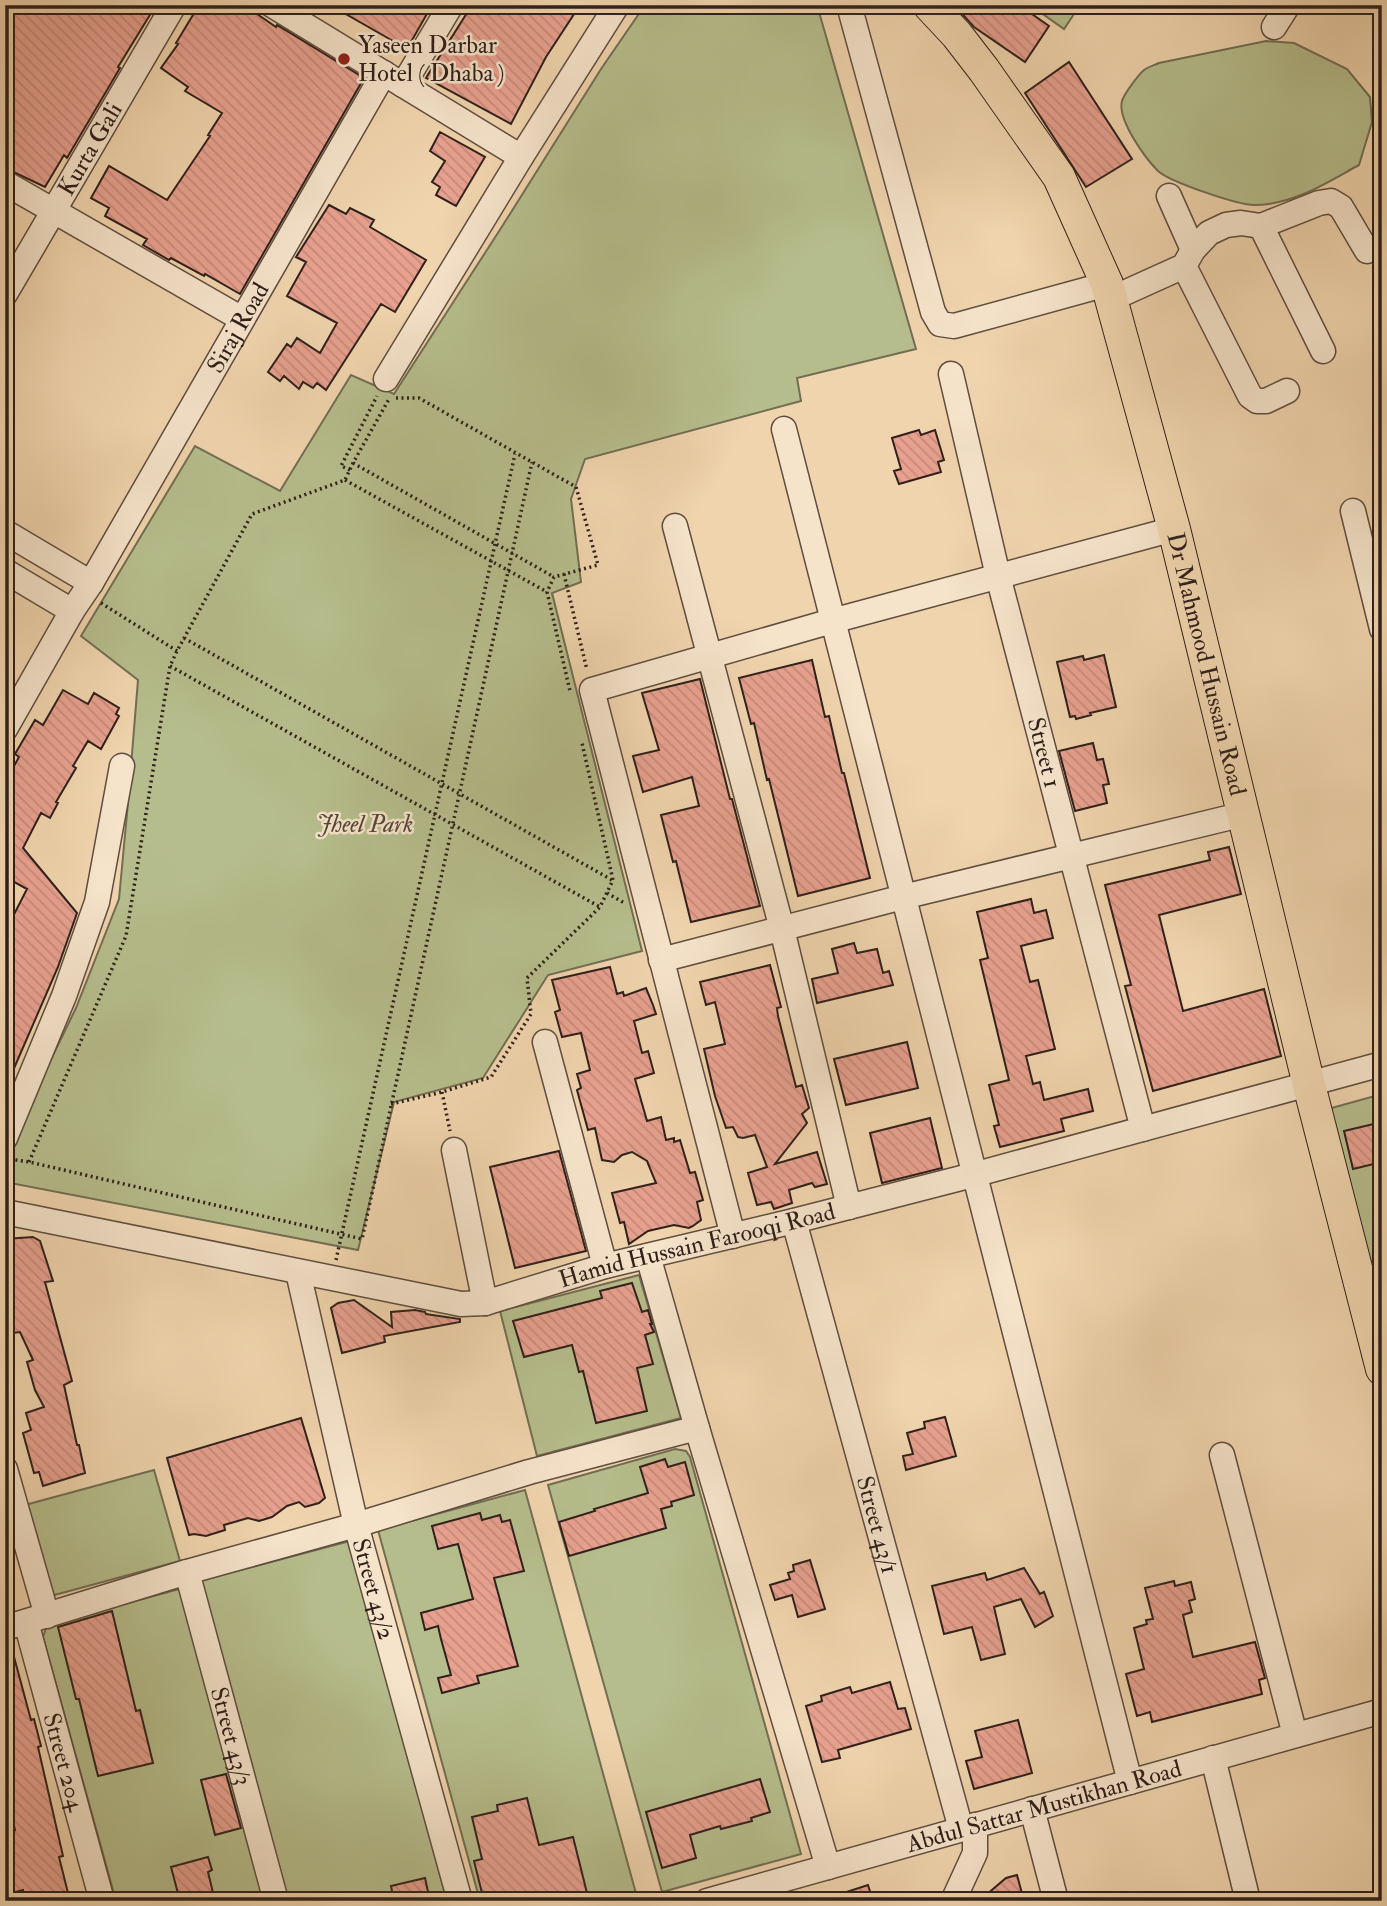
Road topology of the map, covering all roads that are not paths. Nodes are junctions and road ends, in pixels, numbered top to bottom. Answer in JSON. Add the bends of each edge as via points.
{"nodes":[{"id":1,"x":174,"y":5,"type":"edge"},
{"id":2,"x":272,"y":5,"type":"edge"},
{"id":3,"x":451,"y":5,"type":"edge"},
{"id":4,"x":617,"y":5,"type":"edge"},
{"id":5,"x":849,"y":5,"type":"edge"},
{"id":6,"x":1288,"y":5,"type":"edge"},
{"id":7,"x":932,"y":6,"type":"edge"},
{"id":8,"x":298,"y":12,"type":"edge"},
{"id":9,"x":1274,"y":27,"type":"dead end"},
{"id":10,"x":393,"y":79,"type":"junction"},
{"id":11,"x":521,"y":157,"type":"junction"},
{"id":12,"x":5,"y":183,"type":"edge"},
{"id":13,"x":1169,"y":196,"type":"dead end"},
{"id":14,"x":53,"y":210,"type":"junction"},
{"id":15,"x":1261,"y":226,"type":"junction"},
{"id":16,"x":1367,"y":251,"type":"dead end"},
{"id":17,"x":1189,"y":258,"type":"junction"},
{"id":18,"x":1109,"y":291,"type":"junction"},
{"id":19,"x":5,"y":294,"type":"edge"},
{"id":20,"x":242,"y":319,"type":"junction"},
{"id":21,"x":1323,"y":351,"type":"dead end"},
{"id":22,"x":951,"y":374,"type":"dead end"},
{"id":23,"x":386,"y":379,"type":"road end"},
{"id":24,"x":1287,"y":391,"type":"dead end"},
{"id":25,"x":784,"y":429,"type":"dead end"},
{"id":26,"x":1353,"y":511,"type":"dead end"},
{"id":27,"x":675,"y":526,"type":"dead end"},
{"id":28,"x":1174,"y":529,"type":"junction"},
{"id":29,"x":5,"y":532,"type":"edge"},
{"id":30,"x":5,"y":572,"type":"edge"},
{"id":31,"x":998,"y":576,"type":"junction"},
{"id":32,"x":82,"y":595,"type":"junction"},
{"id":33,"x":832,"y":621,"type":"junction"},
{"id":34,"x":1382,"y":629,"type":"edge"},
{"id":35,"x":710,"y":656,"type":"junction"},
{"id":36,"x":5,"y":729,"type":"edge"},
{"id":37,"x":122,"y":766,"type":"dead end"},
{"id":38,"x":1244,"y":814,"type":"junction"},
{"id":39,"x":1073,"y":856,"type":"junction"},
{"id":40,"x":903,"y":897,"type":"junction"},
{"id":41,"x":782,"y":929,"type":"junction"},
{"id":42,"x":661,"y":960,"type":"junction"},
{"id":43,"x":545,"y":1042,"type":"dead end"},
{"id":44,"x":1382,"y":1064,"type":"edge"},
{"id":45,"x":1309,"y":1085,"type":"junction"},
{"id":46,"x":1143,"y":1129,"type":"junction"},
{"id":47,"x":5,"y":1138,"type":"edge"},
{"id":48,"x":454,"y":1150,"type":"road end"},
{"id":49,"x":973,"y":1175,"type":"junction"},
{"id":50,"x":849,"y":1207,"type":"junction"},
{"id":51,"x":5,"y":1212,"type":"edge"},
{"id":52,"x":794,"y":1221,"type":"junction"},
{"id":53,"x":733,"y":1236,"type":"junction"},
{"id":54,"x":648,"y":1256,"type":"junction"},
{"id":55,"x":605,"y":1266,"type":"junction"},
{"id":56,"x":298,"y":1272,"type":"junction"},
{"id":57,"x":485,"y":1303,"type":"junction"},
{"id":58,"x":1382,"y":1369,"type":"edge"},
{"id":59,"x":697,"y":1428,"type":"junction"},
{"id":60,"x":1222,"y":1455,"type":"dead end"},
{"id":61,"x":5,"y":1469,"type":"edge"},
{"id":62,"x":356,"y":1525,"type":"junction"},
{"id":63,"x":187,"y":1572,"type":"junction"},
{"id":64,"x":26,"y":1622,"type":"edge"},
{"id":65,"x":1382,"y":1711,"type":"edge"},
{"id":66,"x":1295,"y":1735,"type":"junction"},
{"id":67,"x":1213,"y":1758,"type":"junction"},
{"id":68,"x":1130,"y":1782,"type":"junction"},
{"id":69,"x":1032,"y":1809,"type":"junction"},
{"id":70,"x":968,"y":1827,"type":"junction"},
{"id":71,"x":828,"y":1867,"type":"junction"},
{"id":72,"x":102,"y":1901,"type":"edge"},
{"id":73,"x":275,"y":1901,"type":"edge"},
{"id":74,"x":460,"y":1901,"type":"edge"},
{"id":75,"x":706,"y":1901,"type":"edge"},
{"id":76,"x":953,"y":1901,"type":"edge"},
{"id":77,"x":1056,"y":1901,"type":"edge"},
{"id":78,"x":1248,"y":1901,"type":"edge"}],
"edges":[{"from":1,"to":14,"type":"street","name":"Kurta Gali"},
{"from":2,"to":8,"type":"street"},
{"from":3,"to":10,"type":"street","name":"Siraj Road"},
{"from":4,"to":11,"type":"street"},
{"from":5,"to":18,"type":"street","via":[[940,324],[954,326]]},
{"from":6,"to":9,"type":"street"},
{"from":7,"to":18,"type":"main road","name":"Dr Mahmood Hussain Road","via":[[984,70],[1059,177]]},
{"from":8,"to":10,"type":"street"},
{"from":10,"to":11,"type":"street"},
{"from":10,"to":20,"type":"street","name":"Siraj Road"},
{"from":11,"to":23,"type":"street"},
{"from":12,"to":14,"type":"street"},
{"from":13,"to":17,"type":"street"},
{"from":14,"to":19,"type":"street","name":"Kurta Gali"},
{"from":14,"to":20,"type":"street"},
{"from":15,"to":16,"type":"street","via":[[1331,201],[1341,207]]},
{"from":15,"to":17,"type":"street","via":[[1226,225],[1209,233]]},
{"from":15,"to":21,"type":"street"},
{"from":17,"to":18,"type":"street"},
{"from":17,"to":24,"type":"street","via":[[1250,396],[1266,401]]},
{"from":18,"to":28,"type":"main road","name":"Dr Mahmood Hussain Road"},
{"from":20,"to":32,"type":"street","name":"Siraj Road"},
{"from":22,"to":31,"type":"street","name":"Street 1"},
{"from":25,"to":33,"type":"street"},
{"from":26,"to":34,"type":"street"},
{"from":27,"to":35,"type":"street"},
{"from":28,"to":31,"type":"street"},
{"from":28,"to":38,"type":"main road","name":"Dr Mahmood Hussain Road"},
{"from":29,"to":32,"type":"street"},
{"from":30,"to":32,"type":"street"},
{"from":31,"to":33,"type":"street"},
{"from":31,"to":39,"type":"street","name":"Street 1"},
{"from":32,"to":36,"type":"street","name":"Siraj Road"},
{"from":33,"to":35,"type":"street"},
{"from":33,"to":40,"type":"street"},
{"from":35,"to":41,"type":"street"},
{"from":35,"to":42,"type":"street","via":[[582,693]]},
{"from":37,"to":47,"type":"street","via":[[97,902]]},
{"from":38,"to":39,"type":"street"},
{"from":38,"to":45,"type":"main road","name":"Dr Mahmood Hussain Road"},
{"from":39,"to":40,"type":"street"},
{"from":39,"to":46,"type":"street","name":"Street 1"},
{"from":40,"to":41,"type":"street"},
{"from":40,"to":49,"type":"street"},
{"from":41,"to":42,"type":"street"},
{"from":41,"to":50,"type":"street"},
{"from":42,"to":53,"type":"street"},
{"from":43,"to":55,"type":"street"},
{"from":44,"to":45,"type":"street","name":"Hamid Hussain Farooqi Road"},
{"from":45,"to":46,"type":"street","name":"Hamid Hussain Farooqi Road"},
{"from":45,"to":58,"type":"main road","name":"Dr Mahmood Hussain Road"},
{"from":46,"to":49,"type":"street","name":"Hamid Hussain Farooqi Road"},
{"from":48,"to":57,"type":"street"},
{"from":49,"to":50,"type":"street","name":"Hamid Hussain Farooqi Road"},
{"from":49,"to":68,"type":"street"},
{"from":50,"to":52,"type":"street","name":"Hamid Hussain Farooqi Road"},
{"from":51,"to":56,"type":"street","name":"Hamid Hussain Farooqi Road"},
{"from":52,"to":53,"type":"street","name":"Hamid Hussain Farooqi Road"},
{"from":52,"to":70,"type":"street","name":"Street 43/1"},
{"from":53,"to":54,"type":"street","name":"Hamid Hussain Farooqi Road"},
{"from":54,"to":55,"type":"street","name":"Hamid Hussain Farooqi Road"},
{"from":54,"to":59,"type":"street"},
{"from":55,"to":57,"type":"street","name":"Hamid Hussain Farooqi Road"},
{"from":56,"to":57,"type":"street","name":"Hamid Hussain Farooqi Road","via":[[461,1304]]},
{"from":56,"to":62,"type":"street","name":"Street 43/2"},
{"from":59,"to":62,"type":"street","via":[[529,1472]]},
{"from":59,"to":71,"type":"street"},
{"from":60,"to":66,"type":"street"},
{"from":61,"to":64,"type":"street","name":"Street 204"},
{"from":62,"to":63,"type":"street"},
{"from":62,"to":74,"type":"street","name":"Street 43/2"},
{"from":63,"to":64,"type":"street"},
{"from":63,"to":73,"type":"street","name":"Street 43/3"},
{"from":64,"to":72,"type":"street","name":"Street 204"},
{"from":65,"to":66,"type":"street","name":"Abdul Sattar Mustikhan Road"},
{"from":66,"to":67,"type":"street","name":"Abdul Sattar Mustikhan Road"},
{"from":67,"to":68,"type":"street","name":"Abdul Sattar Mustikhan Road"},
{"from":67,"to":78,"type":"street"},
{"from":68,"to":69,"type":"street","name":"Abdul Sattar Mustikhan Road"},
{"from":69,"to":70,"type":"street","name":"Abdul Sattar Mustikhan Road"},
{"from":69,"to":77,"type":"street"},
{"from":70,"to":71,"type":"street","name":"Abdul Sattar Mustikhan Road"},
{"from":70,"to":76,"type":"street","via":[[975,1853]]},
{"from":71,"to":75,"type":"street","name":"Abdul Sattar Mustikhan Road"}]}
